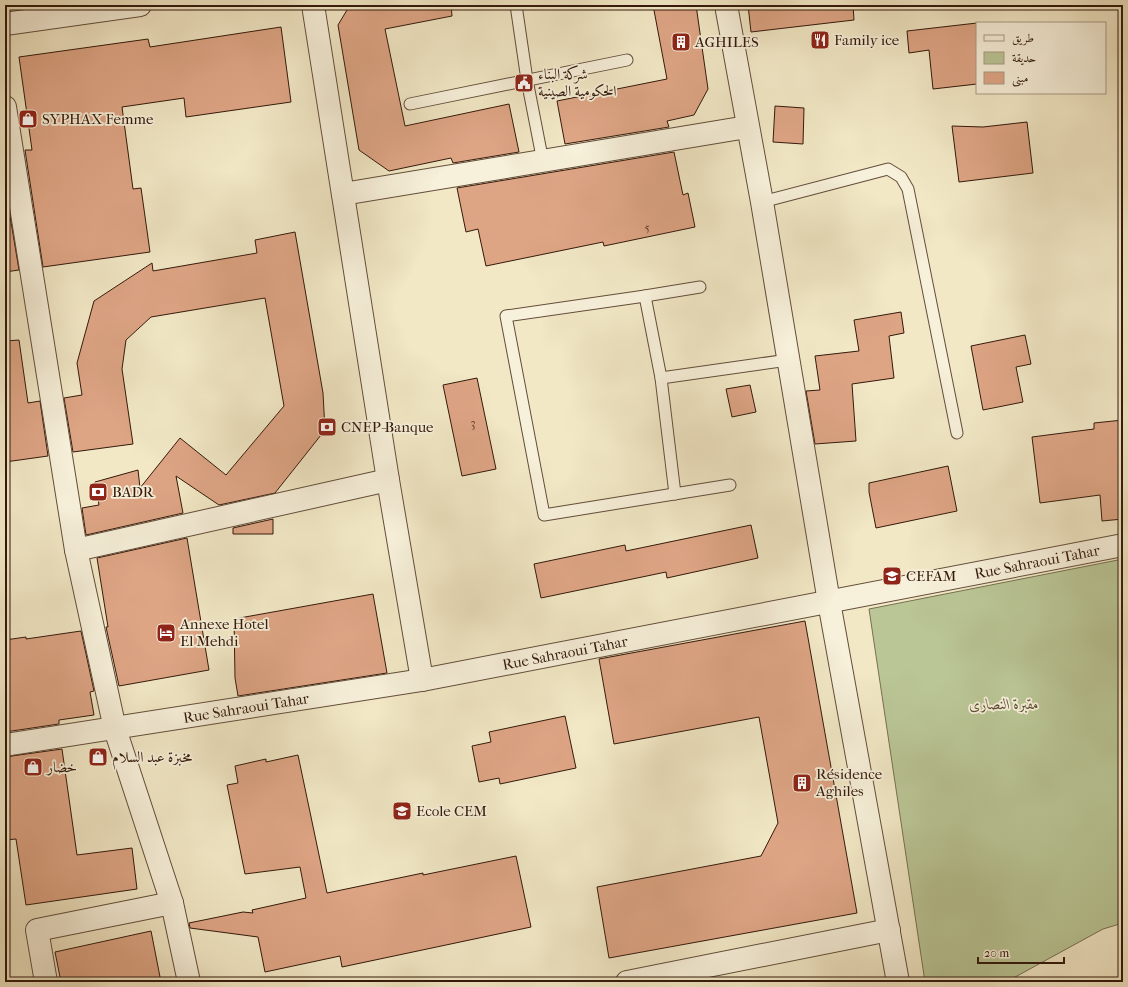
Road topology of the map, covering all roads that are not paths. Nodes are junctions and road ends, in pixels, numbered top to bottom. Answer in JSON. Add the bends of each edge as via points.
{"nodes":[{"id":1,"x":140,"y":5,"type":"edge"},
{"id":2,"x":313,"y":5,"type":"edge"},
{"id":3,"x":516,"y":5,"type":"edge"},
{"id":4,"x":726,"y":5,"type":"edge"},
{"id":5,"x":5,"y":24,"type":"edge"},
{"id":6,"x":627,"y":60,"type":"dead end"},
{"id":7,"x":527,"y":80,"type":"junction"},
{"id":8,"x":410,"y":104,"type":"dead end"},
{"id":9,"x":5,"y":107,"type":"edge"},
{"id":10,"x":747,"y":127,"type":"junction"},
{"id":11,"x":543,"y":162,"type":"junction"},
{"id":12,"x":344,"y":194,"type":"junction"},
{"id":13,"x":762,"y":202,"type":"junction"},
{"id":14,"x":700,"y":287,"type":"dead end"},
{"id":15,"x":645,"y":296,"type":"junction"},
{"id":16,"x":788,"y":360,"type":"junction"},
{"id":17,"x":661,"y":378,"type":"junction"},
{"id":18,"x":957,"y":433,"type":"dead end"},
{"id":19,"x":388,"y":480,"type":"junction"},
{"id":20,"x":730,"y":485,"type":"dead end"},
{"id":21,"x":675,"y":494,"type":"junction"},
{"id":22,"x":1123,"y":545,"type":"edge"},
{"id":23,"x":76,"y":550,"type":"junction"},
{"id":24,"x":829,"y":602,"type":"junction"},
{"id":25,"x":422,"y":680,"type":"junction"},
{"id":26,"x":115,"y":729,"type":"junction"},
{"id":27,"x":5,"y":745,"type":"edge"},
{"id":28,"x":172,"y":903,"type":"junction"},
{"id":29,"x":889,"y":930,"type":"junction"},
{"id":30,"x":46,"y":982,"type":"edge"},
{"id":31,"x":190,"y":982,"type":"edge"},
{"id":32,"x":627,"y":982,"type":"edge"},
{"id":33,"x":898,"y":982,"type":"edge"}],
"edges":[{"from":1,"to":5,"type":"street"},
{"from":2,"to":12,"type":"street"},
{"from":3,"to":7,"type":"lane"},
{"from":4,"to":10,"type":"street"},
{"from":6,"to":7,"type":"lane"},
{"from":7,"to":8,"type":"lane"},
{"from":7,"to":11,"type":"lane"},
{"from":9,"to":23,"type":"street"},
{"from":10,"to":11,"type":"street"},
{"from":10,"to":13,"type":"street"},
{"from":11,"to":12,"type":"street"},
{"from":12,"to":19,"type":"street"},
{"from":13,"to":16,"type":"street"},
{"from":13,"to":18,"type":"lane","via":[[888,169],[901,177],[908,189]]},
{"from":14,"to":15,"type":"lane"},
{"from":15,"to":17,"type":"lane"},
{"from":15,"to":21,"type":"lane","via":[[506,316],[544,515]]},
{"from":16,"to":17,"type":"lane"},
{"from":16,"to":24,"type":"street"},
{"from":17,"to":21,"type":"lane"},
{"from":19,"to":23,"type":"street"},
{"from":19,"to":25,"type":"street"},
{"from":20,"to":21,"type":"lane"},
{"from":22,"to":24,"type":"street","name":"Rue Sahraoui Tahar"},
{"from":23,"to":26,"type":"street"},
{"from":24,"to":25,"type":"street","name":"Rue Sahraoui Tahar"},
{"from":24,"to":29,"type":"street"},
{"from":25,"to":26,"type":"street","name":"Rue Sahraoui Tahar"},
{"from":26,"to":27,"type":"street","name":"Rue Sahraoui Tahar"},
{"from":26,"to":28,"type":"street"},
{"from":28,"to":30,"type":"street","via":[[37,930]]},
{"from":28,"to":31,"type":"street"},
{"from":29,"to":32,"type":"street"},
{"from":29,"to":33,"type":"street"}]}
